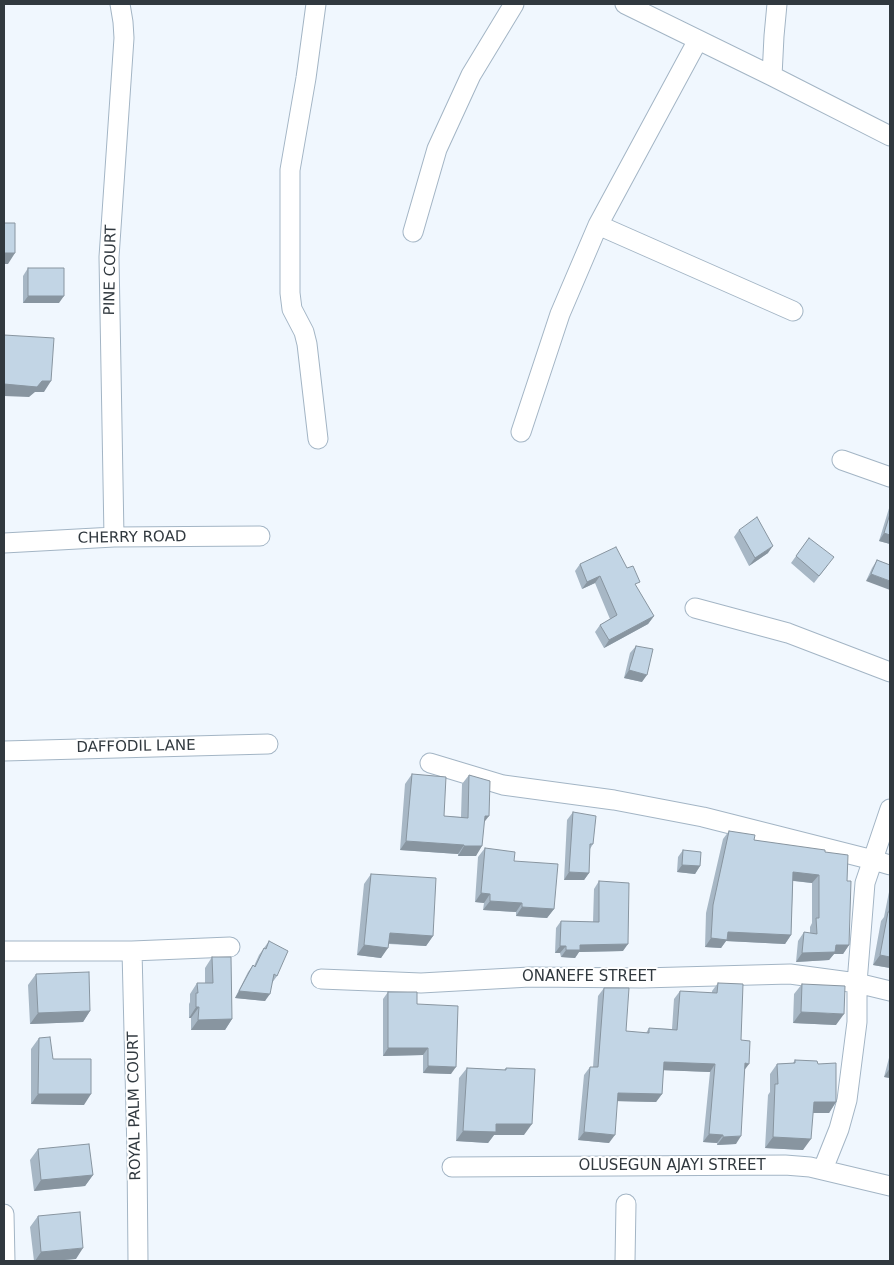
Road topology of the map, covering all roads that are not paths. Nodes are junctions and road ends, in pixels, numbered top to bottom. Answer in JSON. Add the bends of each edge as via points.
{"nodes":[{"id":1,"x":120,"y":4,"type":"edge"},
{"id":2,"x":316,"y":4,"type":"edge"},
{"id":3,"x":514,"y":4,"type":"edge"},
{"id":4,"x":625,"y":4,"type":"edge"},
{"id":5,"x":778,"y":4,"type":"edge"},
{"id":6,"x":698,"y":40,"type":"junction"},
{"id":7,"x":772,"y":76,"type":"junction"},
{"id":8,"x":890,"y":136,"type":"edge"},
{"id":9,"x":598,"y":225,"type":"junction"},
{"id":10,"x":413,"y":232,"type":"dead end"},
{"id":11,"x":793,"y":312,"type":"dead end"},
{"id":12,"x":521,"y":432,"type":"dead end"},
{"id":13,"x":318,"y":439,"type":"dead end"},
{"id":14,"x":842,"y":460,"type":"dead end"},
{"id":15,"x":890,"y":477,"type":"edge"},
{"id":16,"x":260,"y":536,"type":"dead end"},
{"id":17,"x":114,"y":537,"type":"junction"},
{"id":18,"x":4,"y":542,"type":"edge"},
{"id":19,"x":695,"y":608,"type":"dead end"},
{"id":20,"x":890,"y":672,"type":"edge"},
{"id":21,"x":268,"y":744,"type":"dead end"},
{"id":22,"x":4,"y":750,"type":"edge"},
{"id":23,"x":430,"y":763,"type":"dead end"},
{"id":24,"x":890,"y":809,"type":"edge"},
{"id":25,"x":882,"y":863,"type":"edge"},
{"id":26,"x":230,"y":947,"type":"dead end"},
{"id":27,"x":4,"y":951,"type":"edge"},
{"id":28,"x":132,"y":951,"type":"junction"},
{"id":29,"x":321,"y":979,"type":"dead end"},
{"id":30,"x":857,"y":983,"type":"junction"},
{"id":31,"x":890,"y":991,"type":"edge"},
{"id":32,"x":452,"y":1167,"type":"dead end"},
{"id":33,"x":822,"y":1169,"type":"junction"},
{"id":34,"x":890,"y":1186,"type":"edge"},
{"id":35,"x":626,"y":1204,"type":"dead end"},
{"id":36,"x":4,"y":1214,"type":"edge"},
{"id":37,"x":5,"y":1261,"type":"edge"},
{"id":38,"x":138,"y":1261,"type":"edge"},
{"id":39,"x":625,"y":1261,"type":"edge"}],
"edges":[{"from":1,"to":17,"type":"street","name":"PINE COURT","via":[[124,38],[109,256]]},
{"from":2,"to":13,"type":"street","via":[[290,170],[290,293],[292,310],[307,344]]},
{"from":3,"to":10,"type":"street","via":[[471,75],[437,149]]},
{"from":4,"to":6,"type":"street"},
{"from":5,"to":7,"type":"street"},
{"from":6,"to":7,"type":"street"},
{"from":6,"to":9,"type":"street"},
{"from":7,"to":8,"type":"street"},
{"from":9,"to":11,"type":"street"},
{"from":9,"to":12,"type":"street","via":[[560,314]]},
{"from":14,"to":15,"type":"street"},
{"from":16,"to":17,"type":"street","name":"CHERRY ROAD"},
{"from":17,"to":18,"type":"street","name":"CHERRY ROAD"},
{"from":19,"to":20,"type":"street","via":[[788,633]]},
{"from":21,"to":22,"type":"street","name":"DAFFODIL LANE"},
{"from":23,"to":25,"type":"street","via":[[503,785],[614,800],[703,817]]},
{"from":24,"to":25,"type":"street"},
{"from":25,"to":30,"type":"street","via":[[865,883]]},
{"from":26,"to":28,"type":"street"},
{"from":27,"to":28,"type":"street"},
{"from":28,"to":38,"type":"street","name":"ROYAL PALM COURT"},
{"from":29,"to":30,"type":"street","name":"ONANEFE STREET","via":[[421,983],[530,977],[790,974]]},
{"from":30,"to":31,"type":"street","name":"ONANEFE STREET"},
{"from":30,"to":33,"type":"street","via":[[857,1022],[847,1100],[839,1130]]},
{"from":32,"to":33,"type":"street","name":"OLUSEGUN AJAYI STREET","via":[[785,1165]]},
{"from":33,"to":34,"type":"street","name":"OLUSEGUN AJAYI STREET"},
{"from":35,"to":39,"type":"street"},
{"from":36,"to":37,"type":"street"}]}
